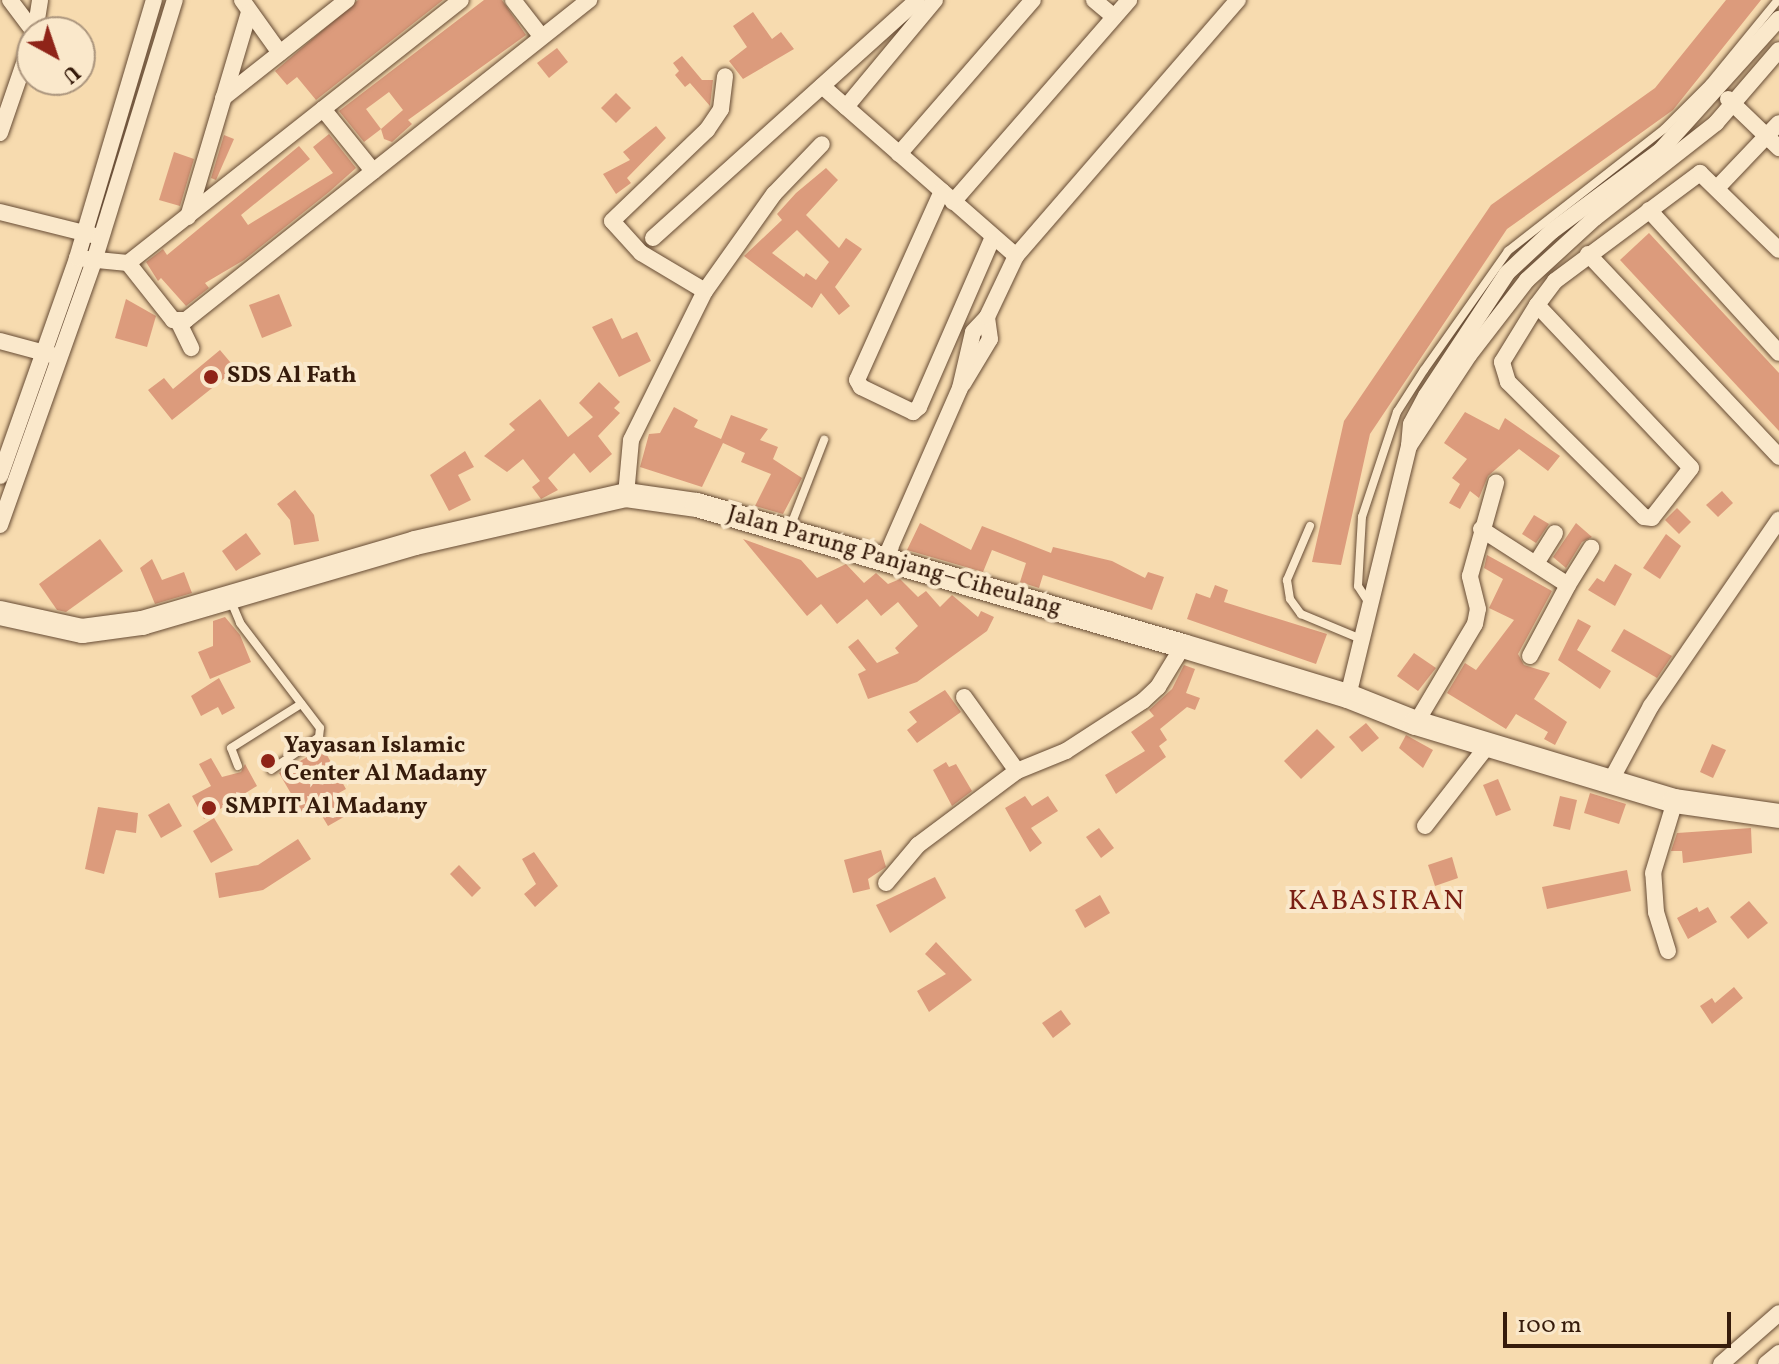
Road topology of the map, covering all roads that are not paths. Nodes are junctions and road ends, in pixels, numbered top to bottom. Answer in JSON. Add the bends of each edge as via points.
{"nodes":[{"id":1,"x":154,"y":0,"type":"edge"},
{"id":2,"x":175,"y":0,"type":"edge"},
{"id":3,"x":347,"y":0,"type":"edge"},
{"id":4,"x":461,"y":0,"type":"edge"},
{"id":5,"x":513,"y":0,"type":"edge"},
{"id":6,"x":589,"y":0,"type":"edge"},
{"id":7,"x":917,"y":0,"type":"edge"},
{"id":8,"x":935,"y":0,"type":"edge"},
{"id":9,"x":1033,"y":0,"type":"edge"},
{"id":10,"x":1094,"y":0,"type":"edge"},
{"id":11,"x":1129,"y":0,"type":"edge"},
{"id":12,"x":1238,"y":0,"type":"edge"},
{"id":13,"x":1778,"y":0,"type":"edge"},
{"id":14,"x":246,"y":7,"type":"edge"},
{"id":15,"x":1114,"y":17,"type":"junction"},
{"id":16,"x":1779,"y":19,"type":"edge"},
{"id":17,"x":541,"y":36,"type":"junction"},
{"id":18,"x":1779,"y":50,"type":"edge"},
{"id":19,"x":280,"y":53,"type":"junction"},
{"id":20,"x":725,"y":76,"type":"dead end"},
{"id":21,"x":16,"y":82,"type":"edge"},
{"id":22,"x":822,"y":86,"type":"junction"},
{"id":23,"x":1714,"y":87,"type":"junction"},
{"id":24,"x":223,"y":99,"type":"junction"},
{"id":25,"x":1733,"y":105,"type":"junction"},
{"id":26,"x":846,"y":107,"type":"junction"},
{"id":27,"x":323,"y":109,"type":"junction"},
{"id":28,"x":3,"y":116,"type":"edge"},
{"id":29,"x":0,"y":133,"type":"edge"},
{"id":30,"x":1775,"y":135,"type":"edge"},
{"id":31,"x":822,"y":144,"type":"dead end"},
{"id":32,"x":899,"y":154,"type":"junction"},
{"id":33,"x":373,"y":171,"type":"junction"},
{"id":34,"x":1718,"y":187,"type":"junction"},
{"id":35,"x":948,"y":196,"type":"junction"},
{"id":36,"x":1649,"y":210,"type":"junction"},
{"id":37,"x":0,"y":212,"type":"edge"},
{"id":38,"x":188,"y":217,"type":"junction"},
{"id":39,"x":92,"y":235,"type":"junction"},
{"id":40,"x":993,"y":237,"type":"junction"},
{"id":41,"x":653,"y":238,"type":"dead end"},
{"id":42,"x":1779,"y":250,"type":"edge"},
{"id":43,"x":1588,"y":254,"type":"junction"},
{"id":44,"x":1016,"y":256,"type":"junction"},
{"id":45,"x":85,"y":260,"type":"junction"},
{"id":46,"x":128,"y":263,"type":"junction"},
{"id":47,"x":705,"y":291,"type":"junction"},
{"id":48,"x":1537,"y":305,"type":"junction"},
{"id":49,"x":179,"y":323,"type":"junction"},
{"id":50,"x":0,"y":341,"type":"edge"},
{"id":51,"x":191,"y":348,"type":"dead end"},
{"id":52,"x":1779,"y":353,"type":"edge"},
{"id":53,"x":52,"y":355,"type":"junction"},
{"id":54,"x":824,"y":440,"type":"dead end"},
{"id":55,"x":1409,"y":446,"type":"junction"},
{"id":56,"x":1779,"y":457,"type":"edge"},
{"id":57,"x":0,"y":476,"type":"edge"},
{"id":58,"x":1496,"y":483,"type":"dead end"},
{"id":59,"x":626,"y":495,"type":"junction"},
{"id":60,"x":1779,"y":520,"type":"edge"},
{"id":61,"x":0,"y":525,"type":"edge"},
{"id":62,"x":1310,"y":526,"type":"dead end"},
{"id":63,"x":1481,"y":529,"type":"junction"},
{"id":64,"x":789,"y":531,"type":"junction"},
{"id":65,"x":1555,"y":533,"type":"dead end"},
{"id":66,"x":1591,"y":548,"type":"dead end"},
{"id":67,"x":885,"y":559,"type":"junction"},
{"id":68,"x":1537,"y":562,"type":"junction"},
{"id":69,"x":1568,"y":585,"type":"junction"},
{"id":70,"x":229,"y":598,"type":"junction"},
{"id":71,"x":1372,"y":607,"type":"junction"},
{"id":72,"x":0,"y":613,"type":"edge"},
{"id":73,"x":1361,"y":639,"type":"junction"},
{"id":74,"x":1183,"y":646,"type":"junction"},
{"id":75,"x":1530,"y":656,"type":"dead end"},
{"id":76,"x":1348,"y":696,"type":"junction"},
{"id":77,"x":964,"y":697,"type":"dead end"},
{"id":78,"x":301,"y":704,"type":"junction"},
{"id":79,"x":1416,"y":723,"type":"junction"},
{"id":80,"x":1488,"y":745,"type":"junction"},
{"id":81,"x":238,"y":766,"type":"dead end"},
{"id":82,"x":271,"y":770,"type":"dead end"},
{"id":83,"x":1017,"y":771,"type":"junction"},
{"id":84,"x":1610,"y":782,"type":"junction"},
{"id":85,"x":1675,"y":801,"type":"junction"},
{"id":86,"x":1779,"y":816,"type":"edge"},
{"id":87,"x":1425,"y":826,"type":"dead end"},
{"id":88,"x":886,"y":883,"type":"dead end"},
{"id":89,"x":1668,"y":951,"type":"dead end"},
{"id":90,"x":1779,"y":1313,"type":"edge"},
{"id":91,"x":1779,"y":1353,"type":"edge"},
{"id":92,"x":1721,"y":1364,"type":"edge"},
{"id":93,"x":1766,"y":1364,"type":"edge"}],
"edges":[{"from":1,"to":39,"type":"street"},
{"from":2,"to":39,"type":"street"},
{"from":3,"to":19,"type":"street"},
{"from":4,"to":27,"type":"street"},
{"from":5,"to":17,"type":"street"},
{"from":6,"to":17,"type":"street"},
{"from":7,"to":22,"type":"street"},
{"from":8,"to":26,"type":"street"},
{"from":9,"to":32,"type":"street"},
{"from":10,"to":15,"type":"street"},
{"from":11,"to":15,"type":"street"},
{"from":12,"to":44,"type":"street"},
{"from":13,"to":23,"type":"lane"},
{"from":14,"to":19,"type":"street"},
{"from":14,"to":24,"type":"street"},
{"from":15,"to":35,"type":"street"},
{"from":16,"to":23,"type":"street"},
{"from":17,"to":33,"type":"street"},
{"from":18,"to":25,"type":"street"},
{"from":19,"to":24,"type":"street"},
{"from":20,"to":47,"type":"street","via":[[721,109],[707,130],[612,221],[641,253]]},
{"from":21,"to":28,"type":"street"},
{"from":22,"to":26,"type":"street"},
{"from":22,"to":41,"type":"street"},
{"from":23,"to":25,"type":"street"},
{"from":23,"to":55,"type":"street","via":[[1660,151],[1552,231],[1507,273],[1416,415],[1407,436]]},
{"from":23,"to":71,"type":"lane","via":[[1508,251],[1424,370],[1397,412],[1362,517],[1358,586]]},
{"from":24,"to":38,"type":"street"},
{"from":25,"to":30,"type":"street"},
{"from":25,"to":55,"type":"street","via":[[1527,280]]},
{"from":26,"to":32,"type":"street"},
{"from":27,"to":33,"type":"street"},
{"from":27,"to":38,"type":"street"},
{"from":28,"to":29,"type":"street"},
{"from":30,"to":34,"type":"street"},
{"from":31,"to":47,"type":"street","via":[[774,194]]},
{"from":32,"to":35,"type":"street"},
{"from":33,"to":49,"type":"street"},
{"from":34,"to":36,"type":"street","via":[[1700,173]]},
{"from":34,"to":42,"type":"street"},
{"from":35,"to":40,"type":"street"},
{"from":35,"to":40,"type":"street","via":[[857,380],[861,387],[913,412],[919,407]]},
{"from":36,"to":43,"type":"street"},
{"from":36,"to":52,"type":"street"},
{"from":37,"to":39,"type":"street"},
{"from":38,"to":46,"type":"street"},
{"from":39,"to":45,"type":"street"},
{"from":40,"to":44,"type":"street"},
{"from":43,"to":48,"type":"street"},
{"from":43,"to":56,"type":"street"},
{"from":44,"to":67,"type":"street","via":[[987,317],[967,345],[960,388]]},
{"from":45,"to":46,"type":"street"},
{"from":45,"to":53,"type":"street"},
{"from":46,"to":49,"type":"street"},
{"from":47,"to":59,"type":"street","via":[[631,440]]},
{"from":48,"to":48,"type":"street","via":[[1691,468],[1652,518],[1644,517],[1508,382],[1502,362]]},
{"from":49,"to":51,"type":"street"},
{"from":50,"to":53,"type":"street"},
{"from":53,"to":57,"type":"street"},
{"from":53,"to":61,"type":"street"},
{"from":54,"to":64,"type":"lane"},
{"from":55,"to":71,"type":"street"},
{"from":58,"to":63,"type":"street"},
{"from":59,"to":64,"type":"street","name":"Jalan Parung Panjang–Ciheulang","via":[[697,505]]},
{"from":59,"to":70,"type":"street","name":"Jalan Parung Panjang–Ciheulang","via":[[415,543]]},
{"from":60,"to":84,"type":"street","via":[[1651,706]]},
{"from":62,"to":73,"type":"lane","via":[[1287,580],[1290,599],[1301,614]]},
{"from":63,"to":68,"type":"street"},
{"from":63,"to":79,"type":"street","via":[[1470,576],[1478,609],[1475,624]]},
{"from":64,"to":67,"type":"street","name":"Jalan Parung Panjang–Ciheulang"},
{"from":65,"to":68,"type":"street"},
{"from":66,"to":69,"type":"street"},
{"from":67,"to":74,"type":"street","name":"Jalan Parung Panjang–Ciheulang"},
{"from":68,"to":69,"type":"street"},
{"from":69,"to":75,"type":"street"},
{"from":70,"to":72,"type":"street","name":"Jalan Parung Panjang–Ciheulang","via":[[142,623],[82,631]]},
{"from":70,"to":78,"type":"lane","via":[[240,623]]},
{"from":71,"to":73,"type":"street"},
{"from":73,"to":76,"type":"street"},
{"from":74,"to":76,"type":"street","name":"Jalan Parung Panjang–Ciheulang"},
{"from":74,"to":83,"type":"street","via":[[1143,701],[1066,751]]},
{"from":76,"to":79,"type":"street","name":"Jalan Parung Panjang–Ciheulang"},
{"from":77,"to":83,"type":"street"},
{"from":78,"to":81,"type":"lane","via":[[231,748]]},
{"from":78,"to":82,"type":"lane","via":[[320,728],[319,737]]},
{"from":79,"to":80,"type":"street","name":"Jalan Parung Panjang–Ciheulang"},
{"from":80,"to":84,"type":"street","name":"Jalan Parung Panjang–Ciheulang"},
{"from":80,"to":87,"type":"street"},
{"from":83,"to":88,"type":"street","via":[[924,839]]},
{"from":84,"to":85,"type":"street","name":"Jalan Parung Panjang–Ciheulang"},
{"from":85,"to":86,"type":"street","name":"Jalan Parung Panjang–Ciheulang"},
{"from":85,"to":89,"type":"street","via":[[1653,873],[1656,912]]},
{"from":90,"to":92,"type":"street"},
{"from":91,"to":93,"type":"street"}]}
